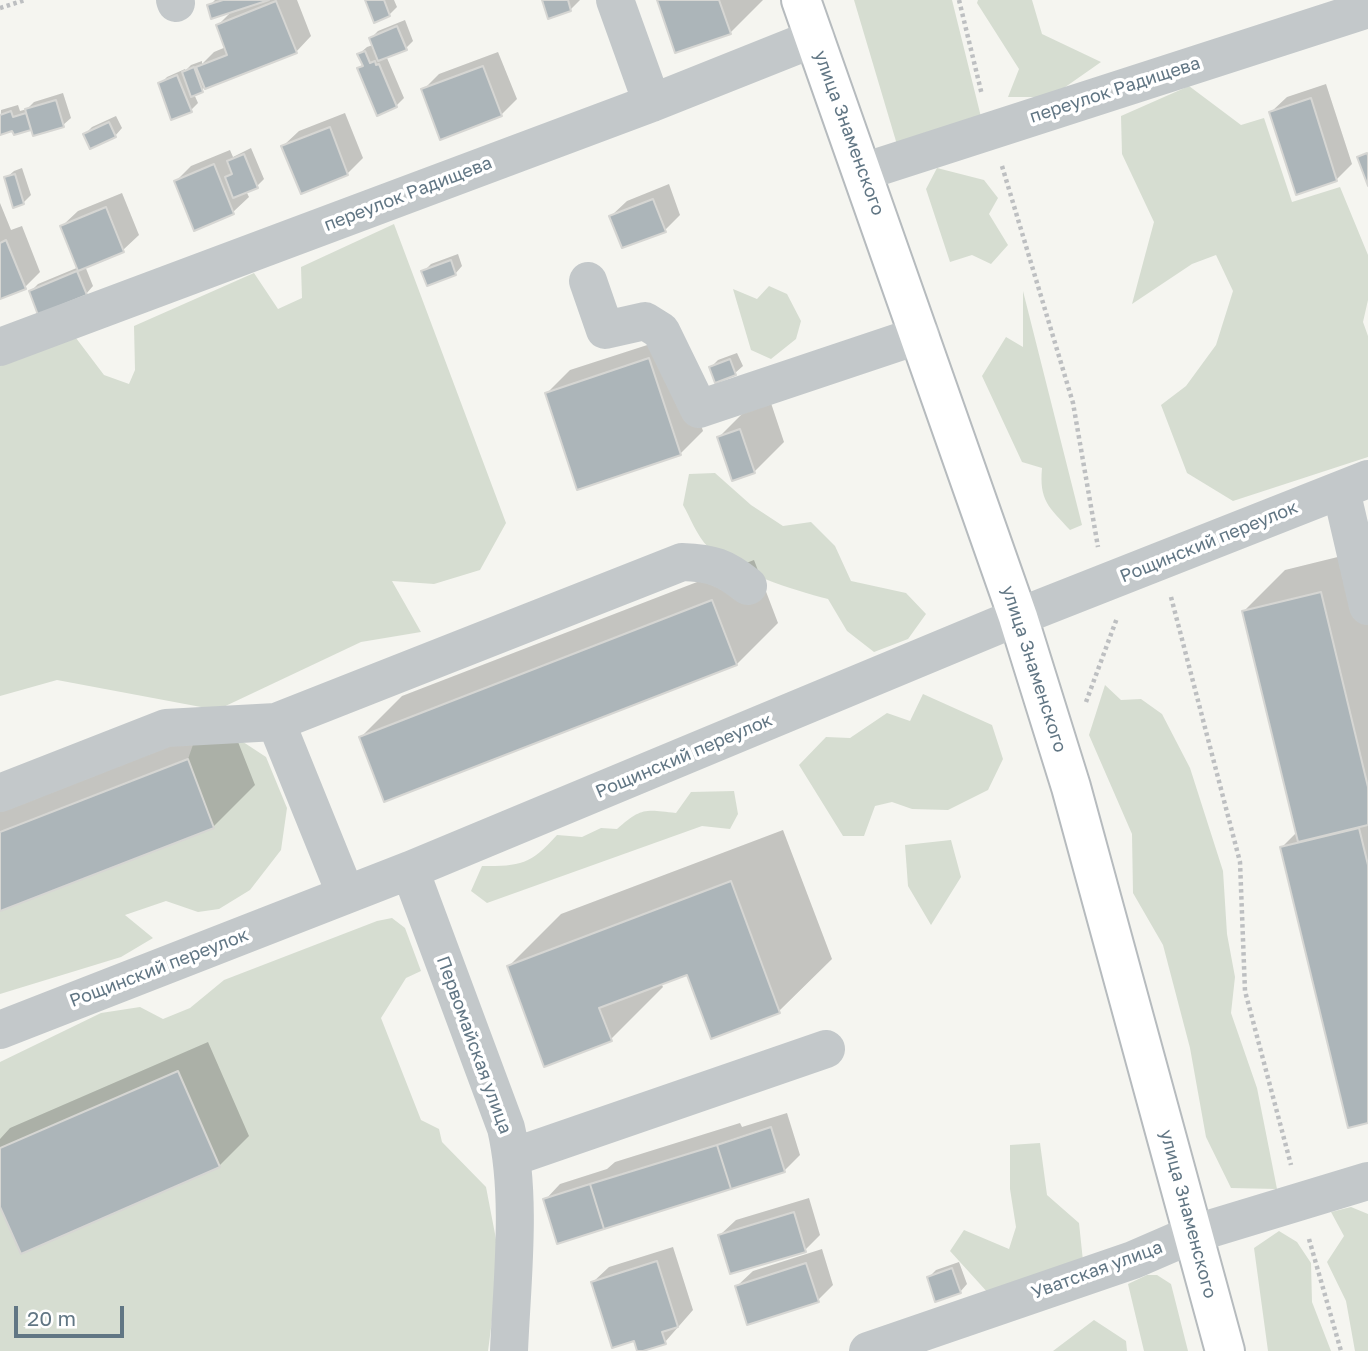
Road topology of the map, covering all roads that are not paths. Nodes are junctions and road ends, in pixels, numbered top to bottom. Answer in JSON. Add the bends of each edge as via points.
{"nodes":[{"id":1,"x":615,"y":0,"type":"edge"},
{"id":2,"x":801,"y":0,"type":"edge"},
{"id":3,"x":1368,"y":9,"type":"edge"},
{"id":4,"x":815,"y":38,"type":"junction"},
{"id":5,"x":652,"y":103,"type":"junction"},
{"id":6,"x":863,"y":172,"type":"junction"},
{"id":7,"x":588,"y":281,"type":"dead end"},
{"id":8,"x":920,"y":335,"type":"junction"},
{"id":9,"x":0,"y":347,"type":"edge"},
{"id":10,"x":1355,"y":485,"type":"edge"},
{"id":11,"x":748,"y":586,"type":"dead end"},
{"id":12,"x":1368,"y":606,"type":"edge"},
{"id":13,"x":1018,"y":617,"type":"junction"},
{"id":14,"x":276,"y":722,"type":"junction"},
{"id":15,"x":0,"y":793,"type":"edge"},
{"id":16,"x":410,"y":870,"type":"junction"},
{"id":17,"x":346,"y":895,"type":"junction"},
{"id":18,"x":0,"y":1030,"type":"edge"},
{"id":19,"x":826,"y":1049,"type":"dead end"},
{"id":20,"x":513,"y":1157,"type":"junction"},
{"id":21,"x":1368,"y":1181,"type":"edge"},
{"id":22,"x":1193,"y":1234,"type":"junction"},
{"id":23,"x":509,"y":1351,"type":"edge"},
{"id":24,"x":868,"y":1351,"type":"edge"},
{"id":25,"x":1225,"y":1351,"type":"edge"}],
"edges":[{"from":1,"to":5,"type":"street"},
{"from":2,"to":4,"type":"main road","name":"улица Знаменского"},
{"from":3,"to":6,"type":"street","name":"переулок Радищева"},
{"from":4,"to":5,"type":"street","name":"переулок Радищева"},
{"from":4,"to":6,"type":"main road","name":"улица Знаменского"},
{"from":5,"to":9,"type":"street","name":"переулок Радищева"},
{"from":6,"to":8,"type":"main road","name":"улица Знаменского"},
{"from":7,"to":8,"type":"street","via":[[605,330],[645,321],[660,331],[699,409]]},
{"from":8,"to":13,"type":"main road","name":"улица Знаменского"},
{"from":10,"to":12,"type":"street"},
{"from":10,"to":13,"type":"street","name":"Рощинский переулок"},
{"from":11,"to":14,"type":"street","via":[[727,569],[682,562]]},
{"from":13,"to":16,"type":"street","name":"Рощинский переулок"},
{"from":13,"to":22,"type":"main road","name":"улица Знаменского","via":[[1075,799]]},
{"from":14,"to":15,"type":"street","via":[[166,728]]},
{"from":14,"to":17,"type":"street"},
{"from":16,"to":17,"type":"street","name":"Рощинский переулок"},
{"from":16,"to":20,"type":"street","name":"Первомайская улица"},
{"from":17,"to":18,"type":"street","name":"Рощинский переулок"},
{"from":19,"to":20,"type":"street"},
{"from":20,"to":23,"type":"street","name":"Первомайская улица"},
{"from":21,"to":22,"type":"street","name":"Уватская улица"},
{"from":22,"to":24,"type":"street","name":"Уватская улица","via":[[1133,1260]]},
{"from":22,"to":25,"type":"main road","name":"улица Знаменского"}]}
